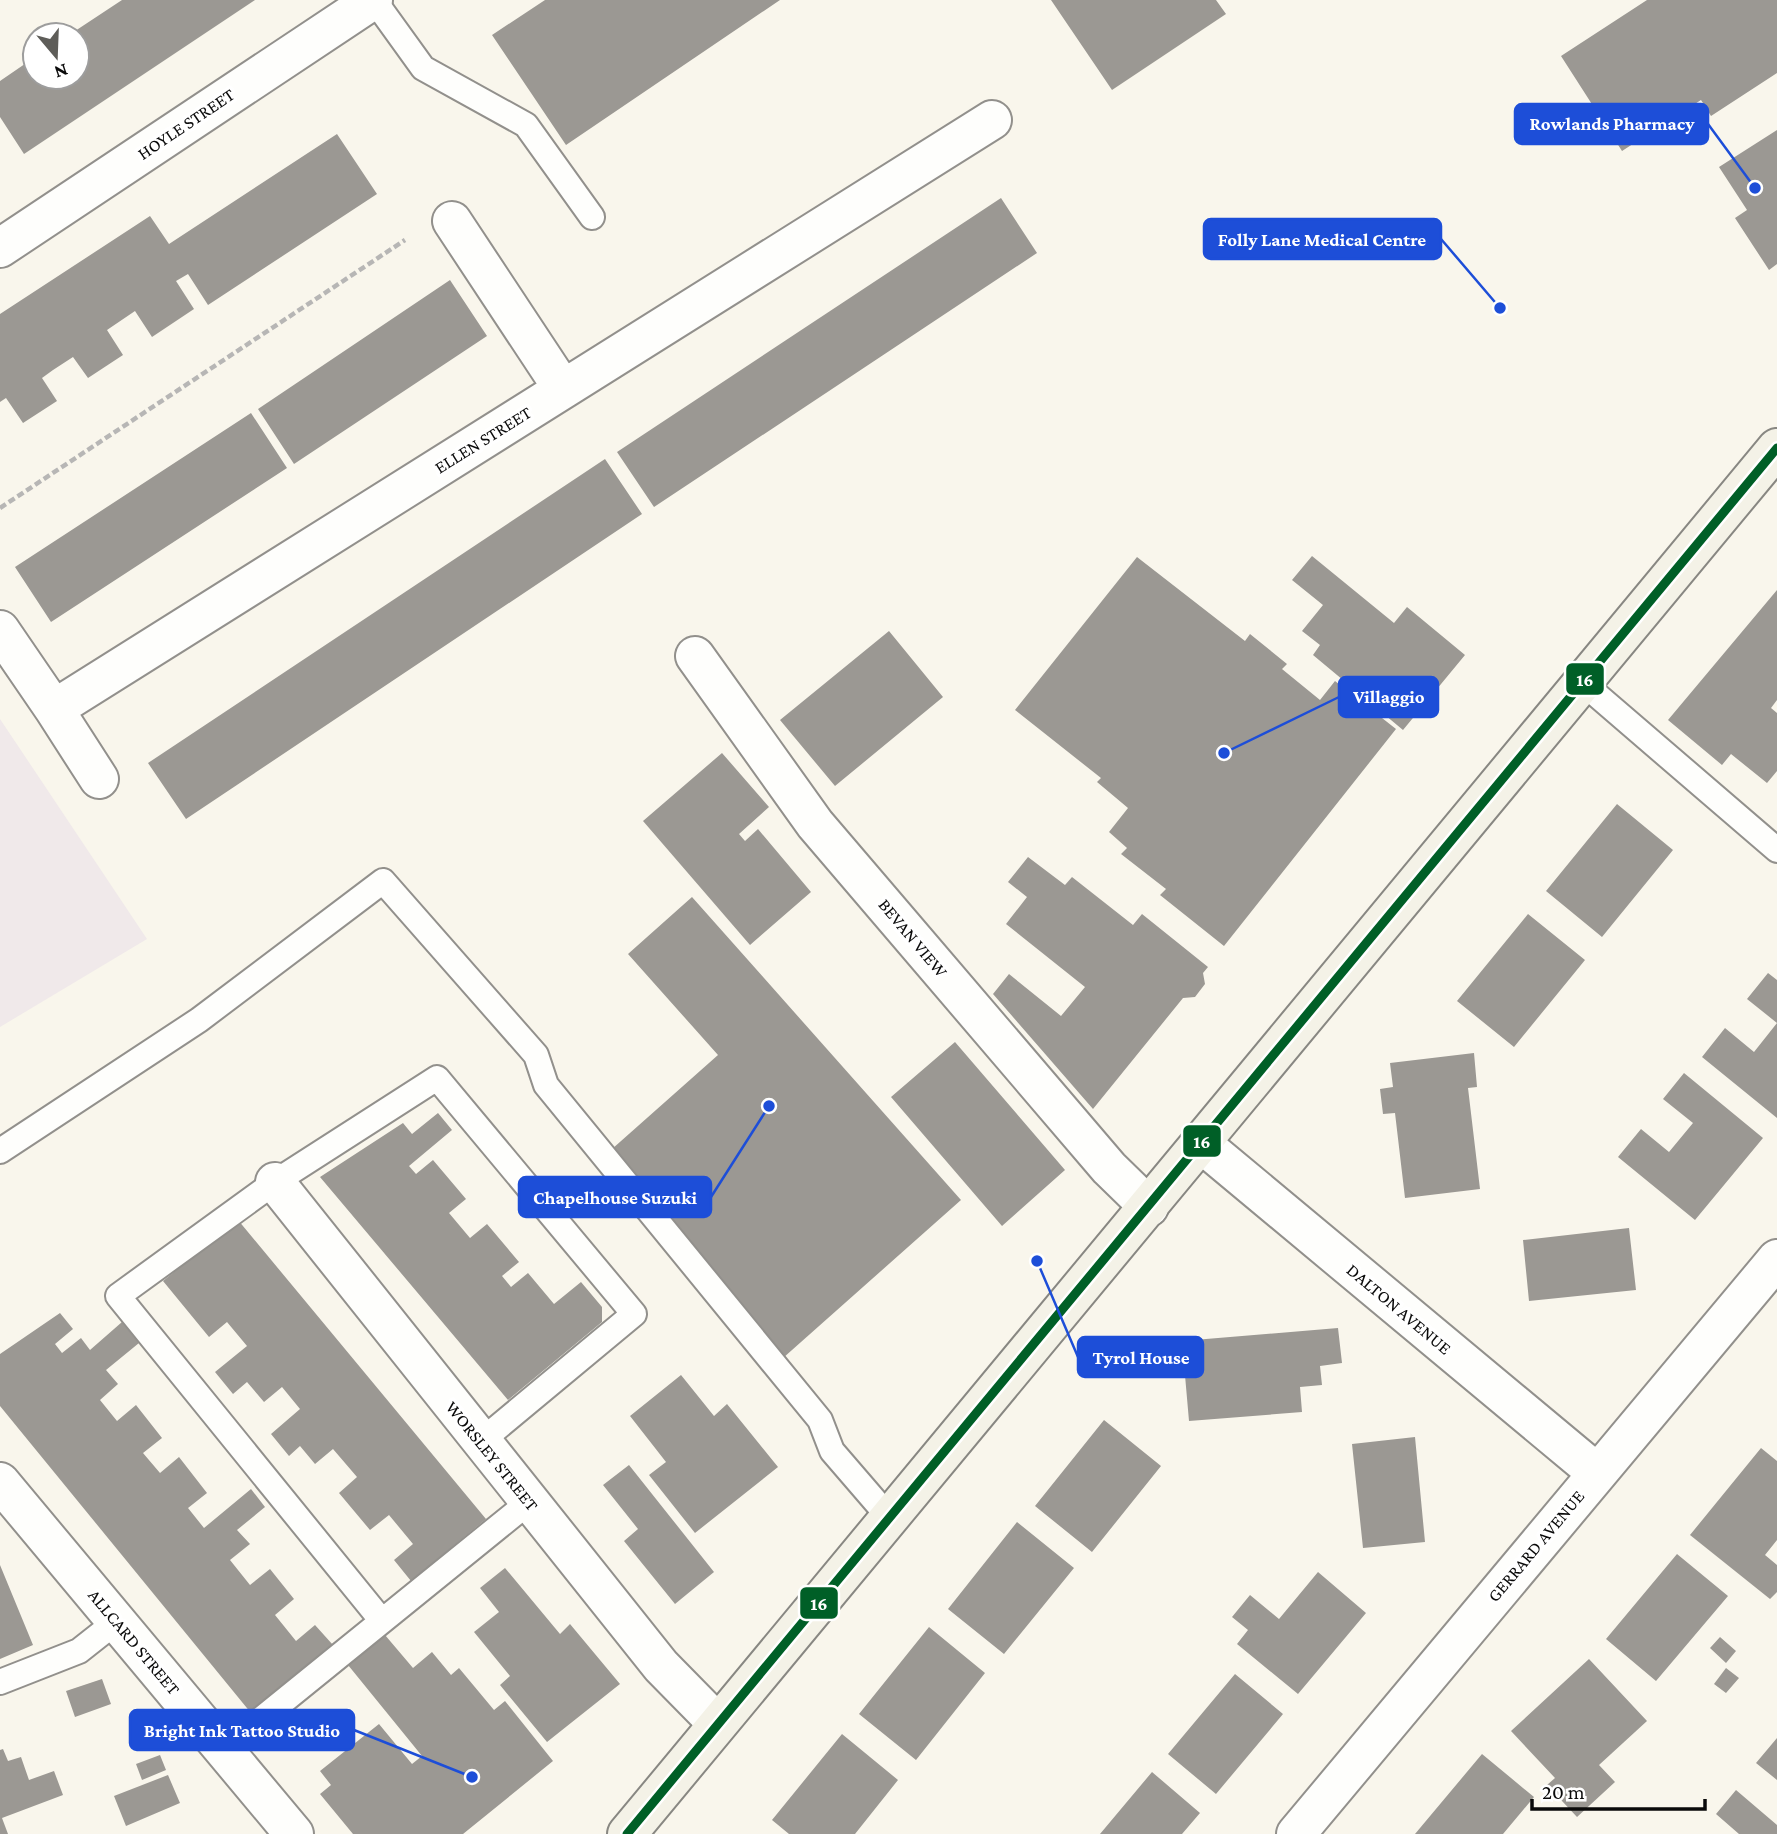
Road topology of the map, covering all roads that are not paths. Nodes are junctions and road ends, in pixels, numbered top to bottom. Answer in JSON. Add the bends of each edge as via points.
{"nodes":[{"id":1,"x":373,"y":0,"type":"edge"},
{"id":2,"x":992,"y":120,"type":"dead end"},
{"id":3,"x":592,"y":217,"type":"dead end"},
{"id":4,"x":452,"y":221,"type":"dead end"},
{"id":5,"x":0,"y":248,"type":"edge"},
{"id":6,"x":563,"y":389,"type":"junction"},
{"id":7,"x":1777,"y":448,"type":"edge"},
{"id":8,"x":0,"y":630,"type":"edge"},
{"id":9,"x":695,"y":656,"type":"dead end"},
{"id":10,"x":1584,"y":684,"type":"junction"},
{"id":11,"x":54,"y":709,"type":"junction"},
{"id":12,"x":99,"y":779,"type":"dead end"},
{"id":13,"x":1777,"y":850,"type":"edge"},
{"id":14,"x":1202,"y":1144,"type":"junction"},
{"id":15,"x":0,"y":1151,"type":"edge"},
{"id":16,"x":275,"y":1182,"type":"junction"},
{"id":17,"x":1149,"y":1207,"type":"junction"},
{"id":18,"x":1777,"y":1259,"type":"edge"},
{"id":19,"x":480,"y":1442,"type":"junction"},
{"id":20,"x":1597,"y":1473,"type":"junction"},
{"id":21,"x":1,"y":1484,"type":"edge"},
{"id":22,"x":529,"y":1502,"type":"junction"},
{"id":23,"x":888,"y":1517,"type":"junction"},
{"id":24,"x":117,"y":1621,"type":"junction"},
{"id":25,"x":382,"y":1621,"type":"junction"},
{"id":26,"x":0,"y":1682,"type":"edge"},
{"id":27,"x":717,"y":1723,"type":"junction"},
{"id":28,"x":223,"y":1750,"type":"junction"},
{"id":29,"x":294,"y":1834,"type":"edge"},
{"id":30,"x":627,"y":1834,"type":"edge"},
{"id":31,"x":1296,"y":1834,"type":"edge"}],
"edges":[{"from":1,"to":3,"type":"lane","via":[[423,68],[526,125]]},
{"from":1,"to":5,"type":"street","name":"HOYLE STREET"},
{"from":2,"to":6,"type":"street","name":"ELLEN STREET"},
{"from":4,"to":6,"type":"street"},
{"from":6,"to":11,"type":"street","name":"ELLEN STREET"},
{"from":7,"to":10,"type":"street"},
{"from":8,"to":11,"type":"street"},
{"from":9,"to":17,"type":"street","name":"BEVAN VIEW","via":[[816,824],[1110,1168]]},
{"from":10,"to":13,"type":"lane"},
{"from":10,"to":14,"type":"street"},
{"from":11,"to":12,"type":"street"},
{"from":14,"to":17,"type":"street"},
{"from":14,"to":20,"type":"street","name":"DALTON AVENUE"},
{"from":15,"to":23,"type":"lane","via":[[199,1020],[383,881],[536,1055],[546,1085],[820,1420],[832,1451]]},
{"from":16,"to":19,"type":"street","name":"WORSLEY STREET"},
{"from":16,"to":19,"type":"lane","via":[[437,1078],[634,1314]]},
{"from":16,"to":25,"type":"lane","via":[[118,1296]]},
{"from":17,"to":23,"type":"street"},
{"from":18,"to":20,"type":"street","name":"GERRARD AVENUE"},
{"from":19,"to":22,"type":"street","name":"WORSLEY STREET"},
{"from":20,"to":31,"type":"street","name":"GERRARD AVENUE"},
{"from":21,"to":24,"type":"street","name":"ALLCARD STREET"},
{"from":22,"to":25,"type":"lane"},
{"from":22,"to":27,"type":"street","name":"WORSLEY STREET","via":[[661,1666]]},
{"from":23,"to":27,"type":"street"},
{"from":24,"to":26,"type":"lane","via":[[79,1651]]},
{"from":24,"to":28,"type":"street","name":"ALLCARD STREET"},
{"from":25,"to":28,"type":"lane"},
{"from":27,"to":30,"type":"street"},
{"from":28,"to":29,"type":"street","name":"ALLCARD STREET"}]}
